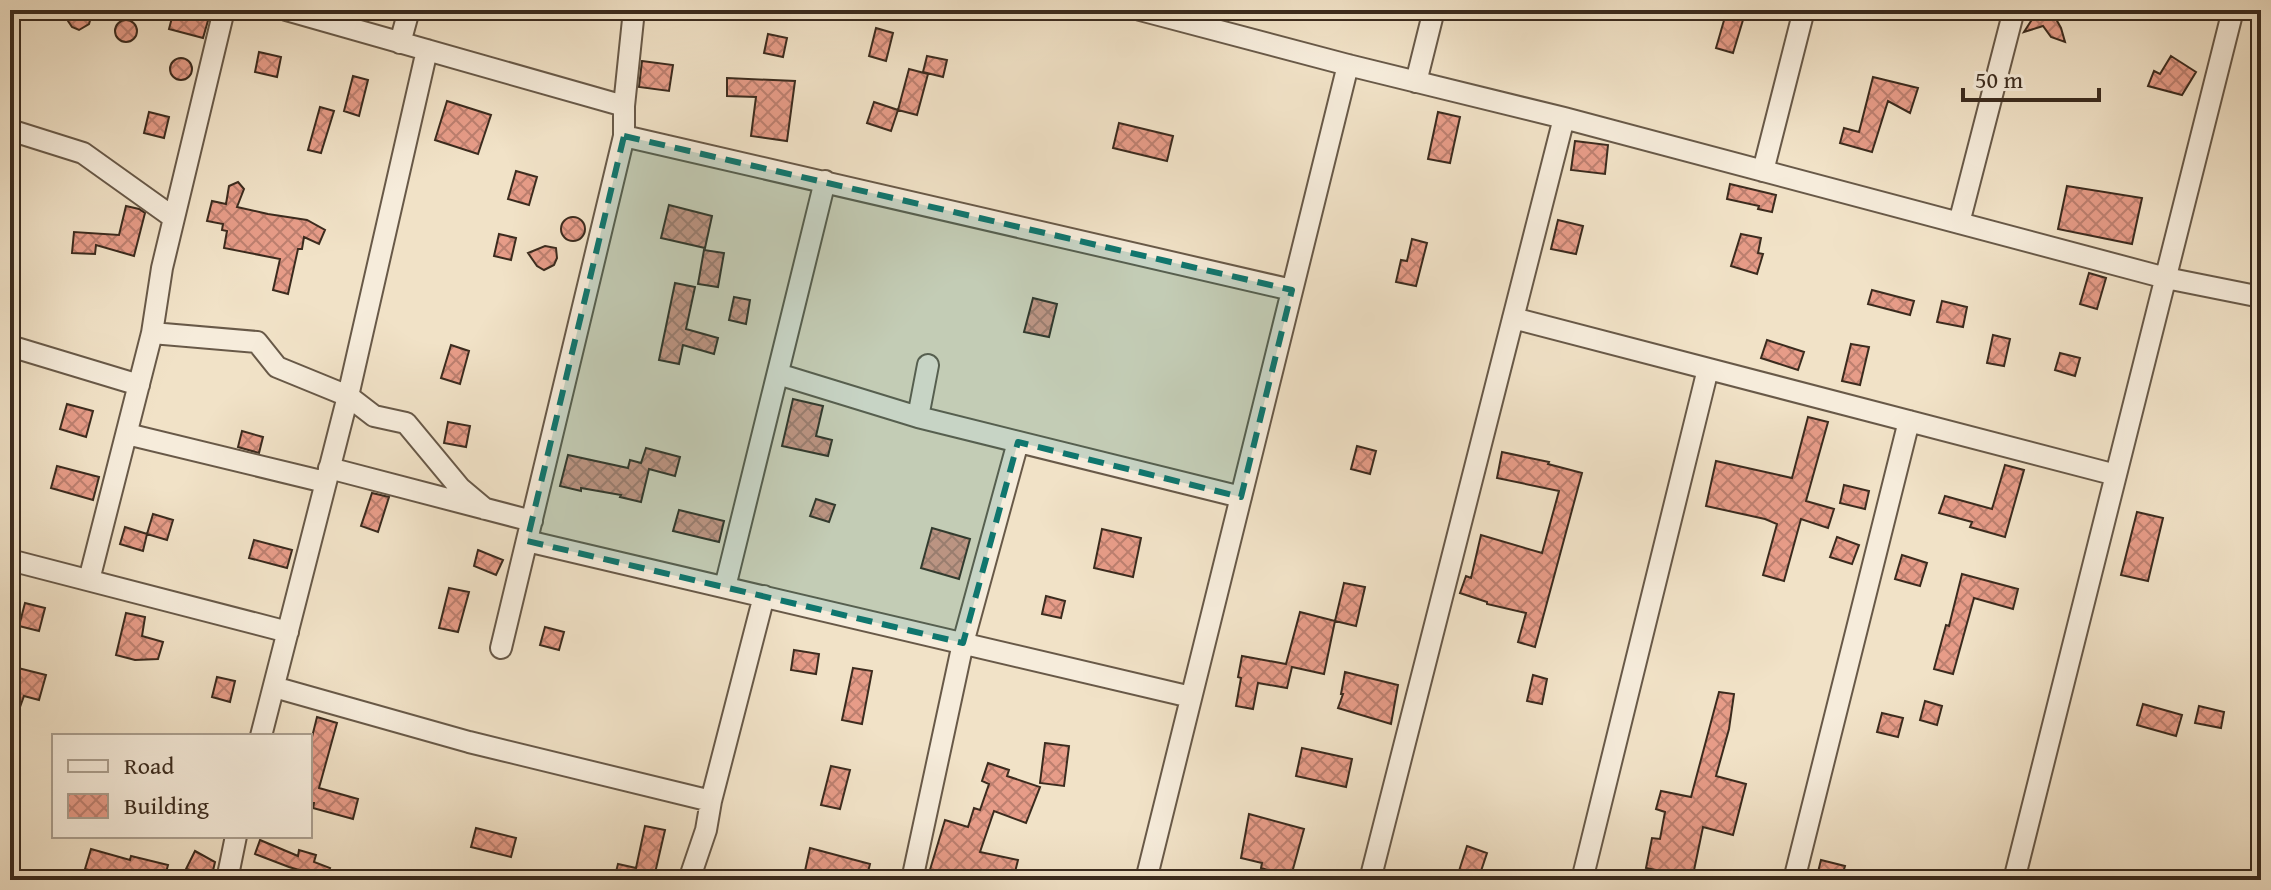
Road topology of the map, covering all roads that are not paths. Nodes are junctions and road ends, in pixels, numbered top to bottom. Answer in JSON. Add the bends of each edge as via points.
{"nodes":[{"id":1,"x":224,"y":10,"type":"edge"},
{"id":2,"x":286,"y":10,"type":"edge"},
{"id":3,"x":409,"y":10,"type":"edge"},
{"id":4,"x":634,"y":10,"type":"edge"},
{"id":5,"x":1140,"y":10,"type":"edge"},
{"id":6,"x":1434,"y":10,"type":"edge"},
{"id":7,"x":1804,"y":10,"type":"edge"},
{"id":8,"x":2014,"y":10,"type":"edge"},
{"id":9,"x":2233,"y":10,"type":"edge"},
{"id":10,"x":400,"y":43,"type":"junction"},
{"id":11,"x":427,"y":50,"type":"junction"},
{"id":12,"x":1348,"y":65,"type":"junction"},
{"id":13,"x":1416,"y":82,"type":"junction"},
{"id":14,"x":624,"y":106,"type":"junction"},
{"id":15,"x":1564,"y":118,"type":"junction"},
{"id":16,"x":10,"y":130,"type":"edge"},
{"id":17,"x":624,"y":136,"type":"junction"},
{"id":18,"x":1763,"y":171,"type":"junction"},
{"id":19,"x":825,"y":181,"type":"junction"},
{"id":20,"x":174,"y":218,"type":"junction"},
{"id":21,"x":1959,"y":223,"type":"junction"},
{"id":22,"x":2166,"y":278,"type":"junction"},
{"id":23,"x":1292,"y":290,"type":"junction"},
{"id":24,"x":2261,"y":297,"type":"edge"},
{"id":25,"x":1513,"y":318,"type":"junction"},
{"id":26,"x":152,"y":333,"type":"junction"},
{"id":27,"x":10,"y":346,"type":"edge"},
{"id":28,"x":928,"y":365,"type":"dead end"},
{"id":29,"x":1708,"y":369,"type":"junction"},
{"id":30,"x":778,"y":374,"type":"junction"},
{"id":31,"x":139,"y":385,"type":"junction"},
{"id":32,"x":348,"y":396,"type":"junction"},
{"id":33,"x":918,"y":417,"type":"junction"},
{"id":34,"x":1909,"y":421,"type":"junction"},
{"id":35,"x":127,"y":434,"type":"junction"},
{"id":36,"x":1018,"y":442,"type":"junction"},
{"id":37,"x":327,"y":475,"type":"junction"},
{"id":38,"x":2116,"y":475,"type":"junction"},
{"id":39,"x":1241,"y":497,"type":"junction"},
{"id":40,"x":485,"y":509,"type":"junction"},
{"id":41,"x":529,"y":531,"type":"junction"},
{"id":42,"x":10,"y":560,"type":"edge"},
{"id":43,"x":89,"y":580,"type":"junction"},
{"id":44,"x":725,"y":587,"type":"junction"},
{"id":45,"x":764,"y":596,"type":"junction"},
{"id":46,"x":288,"y":632,"type":"junction"},
{"id":47,"x":963,"y":643,"type":"junction"},
{"id":48,"x":501,"y":648,"type":"dead end"},
{"id":49,"x":274,"y":687,"type":"junction"},
{"id":50,"x":1191,"y":697,"type":"junction"},
{"id":51,"x":262,"y":734,"type":"edge"},
{"id":52,"x":711,"y":801,"type":"junction"},
{"id":53,"x":236,"y":838,"type":"edge"},
{"id":54,"x":229,"y":870,"type":"edge"},
{"id":55,"x":242,"y":880,"type":"edge"},
{"id":56,"x":689,"y":880,"type":"edge"},
{"id":57,"x":912,"y":880,"type":"edge"},
{"id":58,"x":1146,"y":880,"type":"edge"},
{"id":59,"x":1370,"y":880,"type":"edge"},
{"id":60,"x":1582,"y":880,"type":"edge"},
{"id":61,"x":1794,"y":880,"type":"edge"},
{"id":62,"x":2014,"y":880,"type":"edge"}],
"edges":[{"from":1,"to":20,"type":"street"},
{"from":2,"to":10,"type":"street"},
{"from":3,"to":10,"type":"street"},
{"from":4,"to":14,"type":"street"},
{"from":5,"to":12,"type":"street"},
{"from":6,"to":13,"type":"street"},
{"from":7,"to":18,"type":"street"},
{"from":8,"to":21,"type":"street"},
{"from":9,"to":22,"type":"street"},
{"from":10,"to":11,"type":"street"},
{"from":11,"to":14,"type":"street"},
{"from":11,"to":32,"type":"street"},
{"from":12,"to":13,"type":"street"},
{"from":12,"to":23,"type":"street"},
{"from":13,"to":15,"type":"street"},
{"from":14,"to":17,"type":"street"},
{"from":15,"to":18,"type":"street"},
{"from":15,"to":25,"type":"street"},
{"from":16,"to":20,"type":"street","via":[[83,153]]},
{"from":17,"to":19,"type":"street"},
{"from":17,"to":41,"type":"street"},
{"from":18,"to":21,"type":"street"},
{"from":19,"to":23,"type":"street"},
{"from":19,"to":30,"type":"street"},
{"from":20,"to":26,"type":"street"},
{"from":21,"to":22,"type":"street"},
{"from":22,"to":24,"type":"street"},
{"from":22,"to":38,"type":"street"},
{"from":23,"to":39,"type":"street"},
{"from":25,"to":29,"type":"street"},
{"from":25,"to":59,"type":"street"},
{"from":26,"to":31,"type":"street"},
{"from":26,"to":32,"type":"street","via":[[257,342],[277,367]]},
{"from":27,"to":31,"type":"street"},
{"from":28,"to":33,"type":"street"},
{"from":29,"to":34,"type":"street"},
{"from":29,"to":60,"type":"street"},
{"from":30,"to":33,"type":"street"},
{"from":30,"to":44,"type":"street"},
{"from":31,"to":35,"type":"street"},
{"from":32,"to":37,"type":"street"},
{"from":32,"to":40,"type":"street","via":[[374,416],[406,423],[460,488]]},
{"from":33,"to":36,"type":"street"},
{"from":34,"to":38,"type":"street"},
{"from":34,"to":61,"type":"street"},
{"from":35,"to":37,"type":"street"},
{"from":35,"to":43,"type":"street"},
{"from":36,"to":39,"type":"street"},
{"from":36,"to":47,"type":"street"},
{"from":37,"to":40,"type":"street"},
{"from":37,"to":46,"type":"street"},
{"from":38,"to":62,"type":"street"},
{"from":39,"to":50,"type":"street"},
{"from":40,"to":41,"type":"street"},
{"from":41,"to":44,"type":"street"},
{"from":41,"to":48,"type":"street"},
{"from":42,"to":43,"type":"street"},
{"from":43,"to":46,"type":"street"},
{"from":44,"to":45,"type":"street"},
{"from":45,"to":47,"type":"street"},
{"from":45,"to":52,"type":"street"},
{"from":46,"to":49,"type":"street"},
{"from":47,"to":50,"type":"street"},
{"from":47,"to":57,"type":"street"},
{"from":49,"to":51,"type":"street"},
{"from":49,"to":52,"type":"street"},
{"from":50,"to":58,"type":"street"},
{"from":52,"to":56,"type":"street"},
{"from":53,"to":54,"type":"street"},
{"from":54,"to":55,"type":"street"}]}
